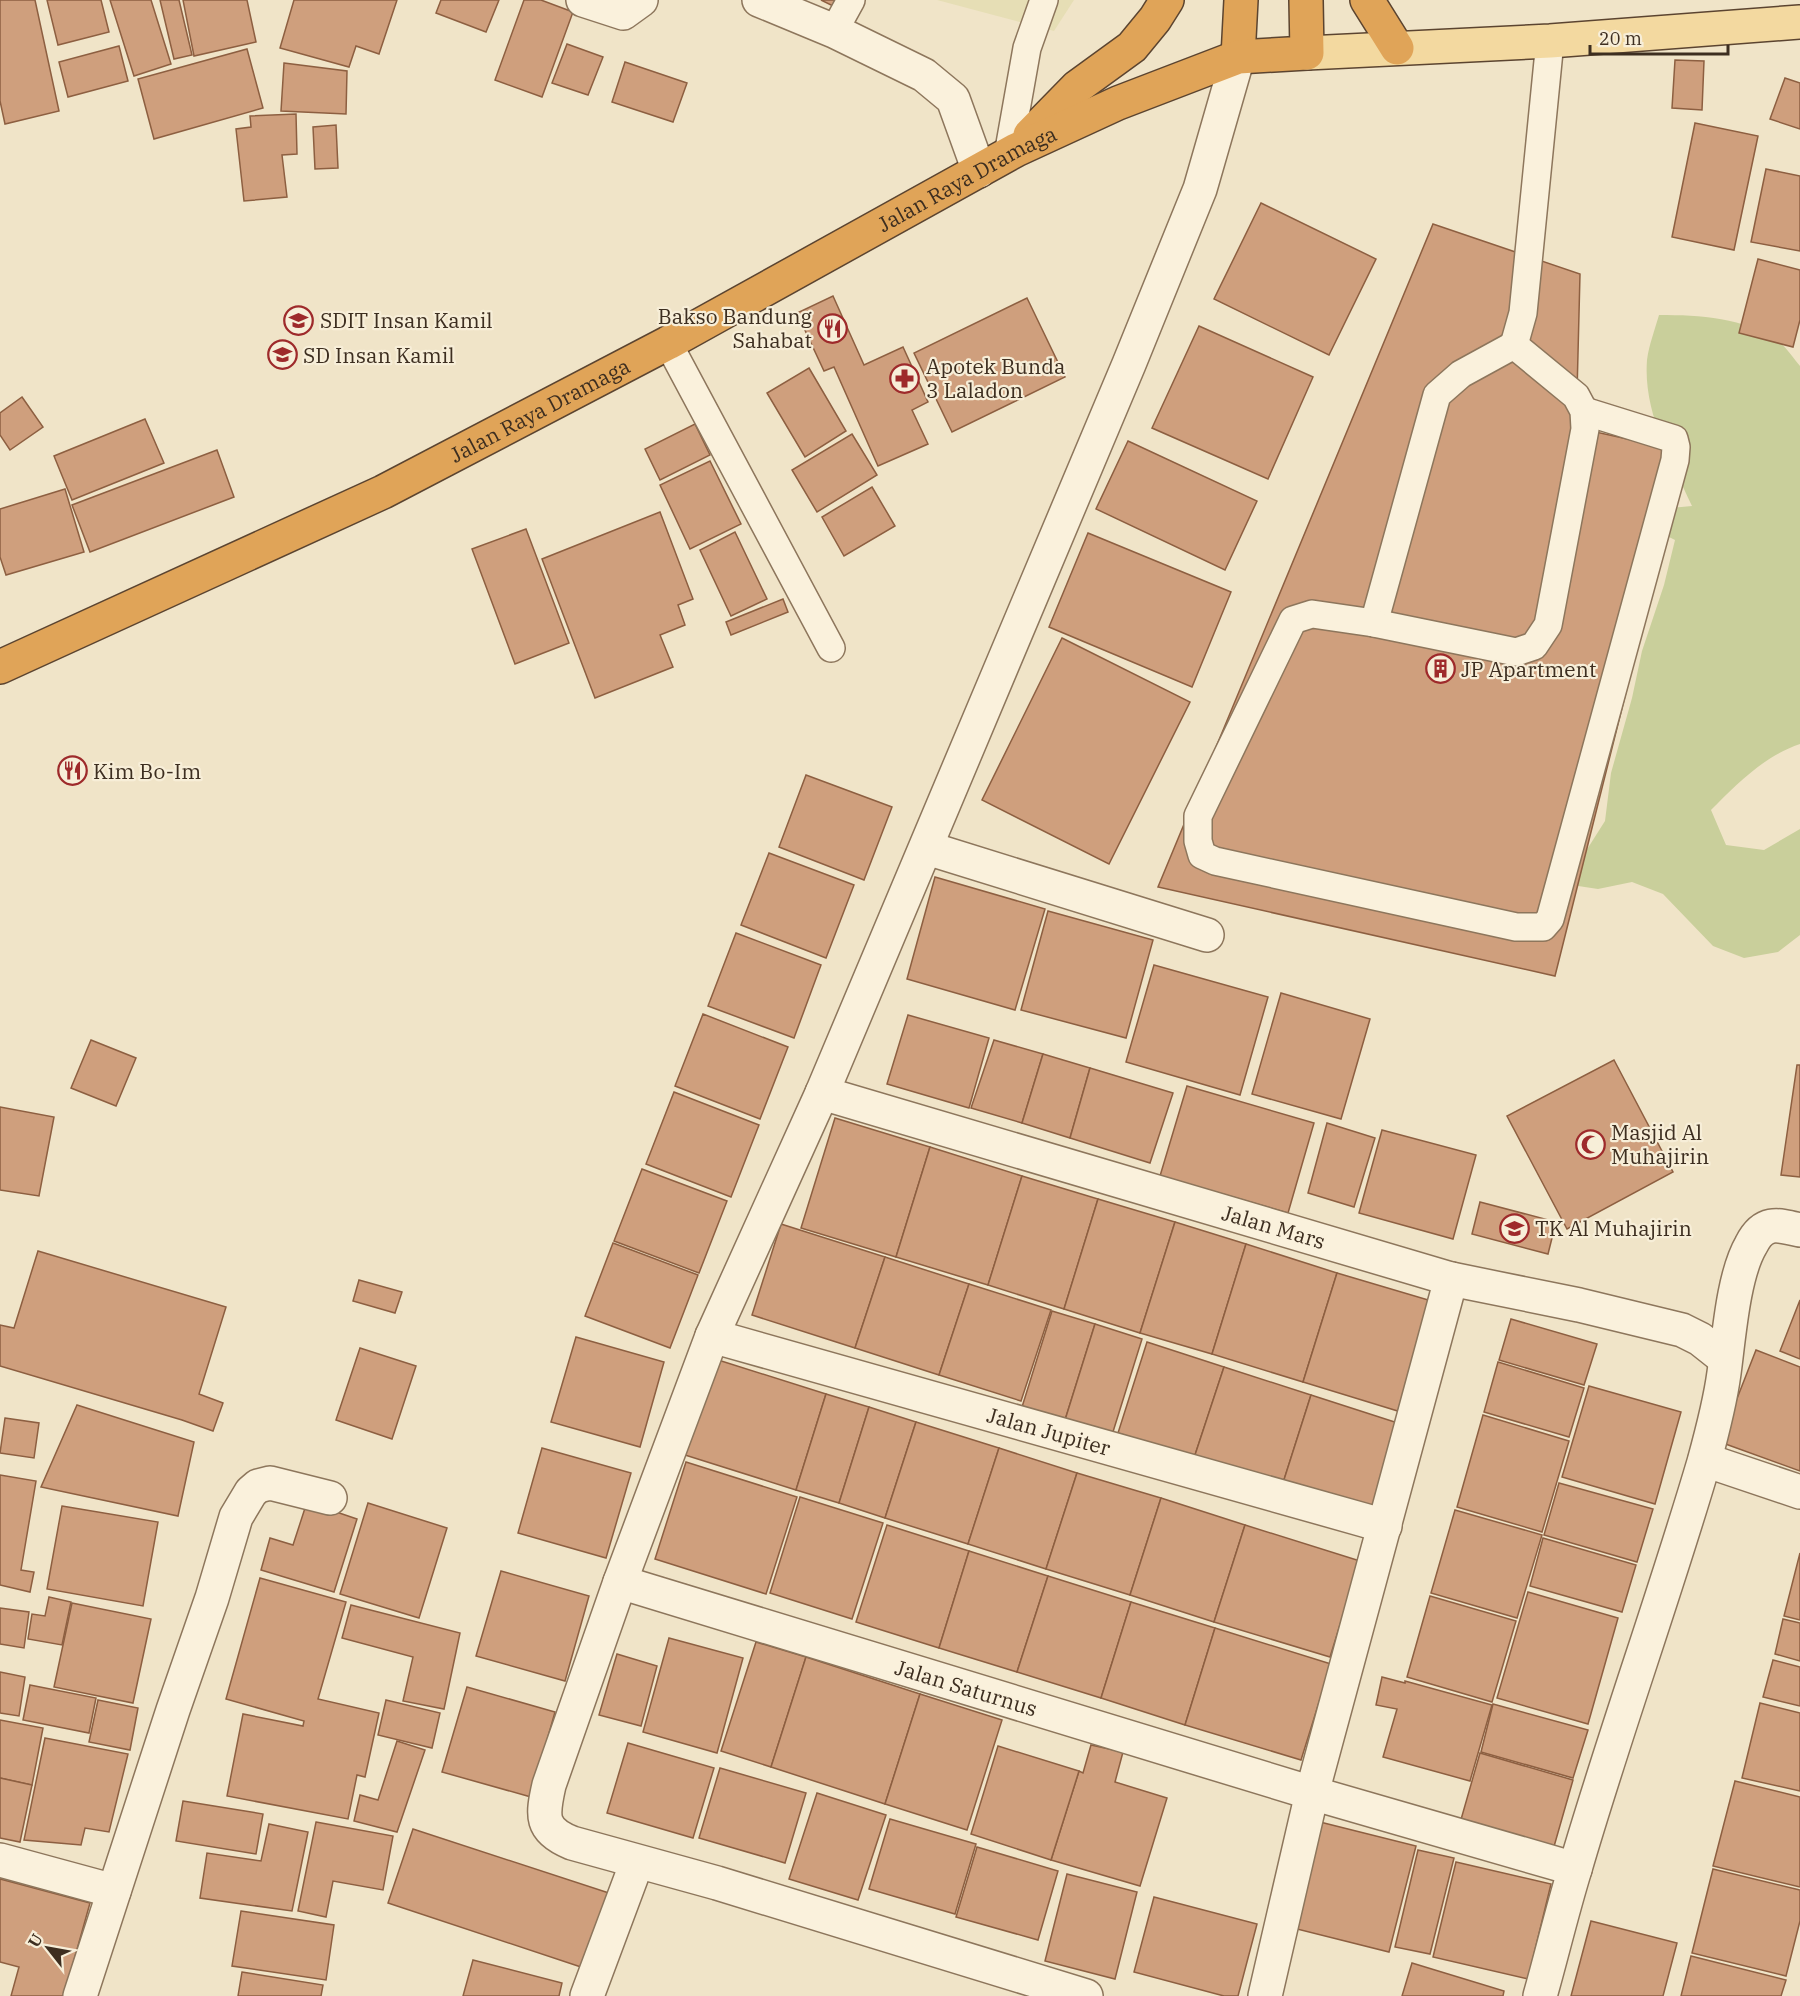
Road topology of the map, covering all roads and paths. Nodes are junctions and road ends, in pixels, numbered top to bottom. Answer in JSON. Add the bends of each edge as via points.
{"nodes":[{"id":1,"x":583,"y":0,"type":"edge"},
{"id":2,"x":641,"y":0,"type":"edge"},
{"id":3,"x":759,"y":0,"type":"edge"},
{"id":4,"x":850,"y":0,"type":"edge"},
{"id":5,"x":1044,"y":0,"type":"edge"},
{"id":6,"x":1167,"y":0,"type":"edge"},
{"id":7,"x":1241,"y":0,"type":"edge"},
{"id":8,"x":1306,"y":0,"type":"edge"},
{"id":9,"x":1367,"y":0,"type":"edge"},
{"id":10,"x":1800,"y":22,"type":"edge"},
{"id":11,"x":834,"y":31,"type":"junction"},
{"id":12,"x":1550,"y":41,"type":"junction"},
{"id":13,"x":1397,"y":48,"type":"junction"},
{"id":14,"x":1307,"y":53,"type":"junction"},
{"id":15,"x":1238,"y":57,"type":"junction"},
{"id":16,"x":1012,"y":152,"type":"junction"},
{"id":17,"x":979,"y":171,"type":"junction"},
{"id":18,"x":668,"y":343,"type":"junction"},
{"id":19,"x":1514,"y":345,"type":"junction"},
{"id":20,"x":1584,"y":411,"type":"junction"},
{"id":21,"x":1374,"y":623,"type":"junction"},
{"id":22,"x":831,"y":648,"type":"dead end"},
{"id":23,"x":0,"y":667,"type":"edge"},
{"id":24,"x":927,"y":848,"type":"junction"},
{"id":25,"x":1207,"y":935,"type":"dead end"},
{"id":26,"x":822,"y":1093,"type":"junction"},
{"id":27,"x":1800,"y":1230,"type":"edge"},
{"id":28,"x":1451,"y":1279,"type":"junction"},
{"id":29,"x":712,"y":1336,"type":"junction"},
{"id":30,"x":1725,"y":1358,"type":"junction"},
{"id":31,"x":1705,"y":1460,"type":"junction"},
{"id":32,"x":1800,"y":1492,"type":"edge"},
{"id":33,"x":330,"y":1498,"type":"dead end"},
{"id":34,"x":1385,"y":1526,"type":"junction"},
{"id":35,"x":620,"y":1582,"type":"junction"},
{"id":36,"x":1311,"y":1793,"type":"junction"},
{"id":37,"x":0,"y":1860,"type":"edge"},
{"id":38,"x":637,"y":1862,"type":"junction"},
{"id":39,"x":1575,"y":1869,"type":"junction"},
{"id":40,"x":114,"y":1891,"type":"junction"},
{"id":41,"x":80,"y":1996,"type":"edge"},
{"id":42,"x":587,"y":1996,"type":"edge"},
{"id":43,"x":1086,"y":1996,"type":"edge"},
{"id":44,"x":1265,"y":1996,"type":"edge"},
{"id":45,"x":1540,"y":1996,"type":"edge"}],
"edges":[{"from":1,"to":2,"type":"street","via":[[623,14]]},
{"from":3,"to":11,"type":"street"},
{"from":4,"to":11,"type":"lane"},
{"from":5,"to":16,"type":"lane","via":[[1027,48]]},
{"from":6,"to":16,"type":"highway","via":[[1132,47],[1077,87]]},
{"from":7,"to":15,"type":"highway"},
{"from":8,"to":14,"type":"highway"},
{"from":9,"to":13,"type":"highway"},
{"from":10,"to":12,"type":"main road"},
{"from":11,"to":17,"type":"street","via":[[924,75],[953,99]]},
{"from":12,"to":13,"type":"main road"},
{"from":12,"to":19,"type":"lane","via":[[1523,313]]},
{"from":13,"to":14,"type":"main road"},
{"from":14,"to":15,"type":"highway","name":"Jalan Raya Dramaga"},
{"from":15,"to":16,"type":"highway","name":"Jalan Raya Dramaga","via":[[1118,103]]},
{"from":15,"to":24,"type":"street","via":[[1200,189]]},
{"from":16,"to":17,"type":"highway","name":"Jalan Raya Dramaga"},
{"from":17,"to":18,"type":"highway","name":"Jalan Raya Dramaga"},
{"from":18,"to":22,"type":"lane"},
{"from":18,"to":23,"type":"highway","name":"Jalan Raya Dramaga","via":[[383,492]]},
{"from":19,"to":20,"type":"lane","via":[[1576,396]]},
{"from":19,"to":21,"type":"lane","via":[[1461,374],[1437,395]]},
{"from":20,"to":21,"type":"lane","via":[[1585,429],[1548,625],[1534,646],[1516,652]]},
{"from":20,"to":21,"type":"lane","via":[[1674,439],[1675,460],[1550,919],[1543,927],[1516,927],[1202,855],[1198,816],[1293,620],[1312,614]]},
{"from":24,"to":25,"type":"street"},
{"from":24,"to":26,"type":"street"},
{"from":26,"to":28,"type":"street","name":"Jalan Mars"},
{"from":26,"to":29,"type":"street"},
{"from":27,"to":30,"type":"street","via":[[1769,1226],[1759,1231],[1749,1247]]},
{"from":28,"to":30,"type":"street","name":"Jalan Mars","via":[[1682,1330]]},
{"from":28,"to":34,"type":"street"},
{"from":29,"to":34,"type":"street","name":"Jalan Jupiter"},
{"from":29,"to":35,"type":"street"},
{"from":30,"to":31,"type":"street"},
{"from":31,"to":32,"type":"street"},
{"from":31,"to":39,"type":"street"},
{"from":33,"to":40,"type":"street","via":[[270,1483],[251,1492],[236,1517]]},
{"from":34,"to":36,"type":"street"},
{"from":35,"to":36,"type":"street","name":"Jalan Saturnus"},
{"from":35,"to":38,"type":"street","via":[[549,1785],[544,1812],[550,1831],[559,1838]]},
{"from":36,"to":39,"type":"street","name":"Jalan Saturnus"},
{"from":36,"to":44,"type":"street"},
{"from":37,"to":40,"type":"street"},
{"from":38,"to":42,"type":"street"},
{"from":38,"to":43,"type":"street"},
{"from":39,"to":45,"type":"street"},
{"from":40,"to":41,"type":"street"}]}
